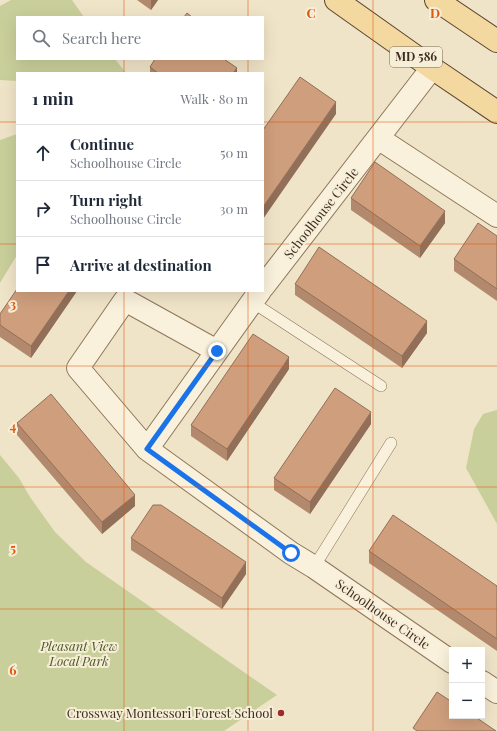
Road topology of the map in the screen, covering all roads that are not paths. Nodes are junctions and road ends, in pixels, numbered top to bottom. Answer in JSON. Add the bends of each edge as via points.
{"nodes":[{"id":1,"x":336,"y":0,"type":"edge"},
{"id":2,"x":436,"y":0,"type":"edge"},
{"id":3,"x":497,"y":41,"type":"edge"},
{"id":4,"x":432,"y":68,"type":"junction"},
{"id":5,"x":497,"y":112,"type":"edge"},
{"id":6,"x":378,"y":138,"type":"junction"},
{"id":7,"x":497,"y":216,"type":"edge"},
{"id":8,"x":264,"y":285,"type":"edge"},
{"id":9,"x":258,"y":293,"type":"edge"},
{"id":10,"x":217,"y":351,"type":"junction"},
{"id":11,"x":382,"y":386,"type":"dead end"},
{"id":12,"x":391,"y":443,"type":"dead end"},
{"id":13,"x":147,"y":449,"type":"junction"},
{"id":14,"x":314,"y":567,"type":"junction"},
{"id":15,"x":449,"y":660,"type":"edge"},
{"id":16,"x":484,"y":683,"type":"edge"},
{"id":17,"x":497,"y":692,"type":"edge"}],
"edges":[{"from":1,"to":4,"type":"main road","number":"MD 586"},
{"from":2,"to":3,"type":"main road"},
{"from":4,"to":5,"type":"main road","number":"MD 586"},
{"from":4,"to":6,"type":"street","name":"Schoolhouse Circle"},
{"from":6,"to":7,"type":"street"},
{"from":6,"to":8,"type":"street","name":"Schoolhouse Circle"},
{"from":9,"to":10,"type":"street","name":"Schoolhouse Circle"},
{"from":9,"to":11,"type":"lane"},
{"from":10,"to":13,"type":"street","name":"Schoolhouse Circle"},
{"from":10,"to":13,"type":"street","name":"Schoolhouse Circle","via":[[125,300],[78,368]]},
{"from":12,"to":14,"type":"lane"},
{"from":13,"to":14,"type":"street","name":"Schoolhouse Circle"},
{"from":14,"to":15,"type":"street","name":"Schoolhouse Circle"},
{"from":16,"to":17,"type":"street"}]}
